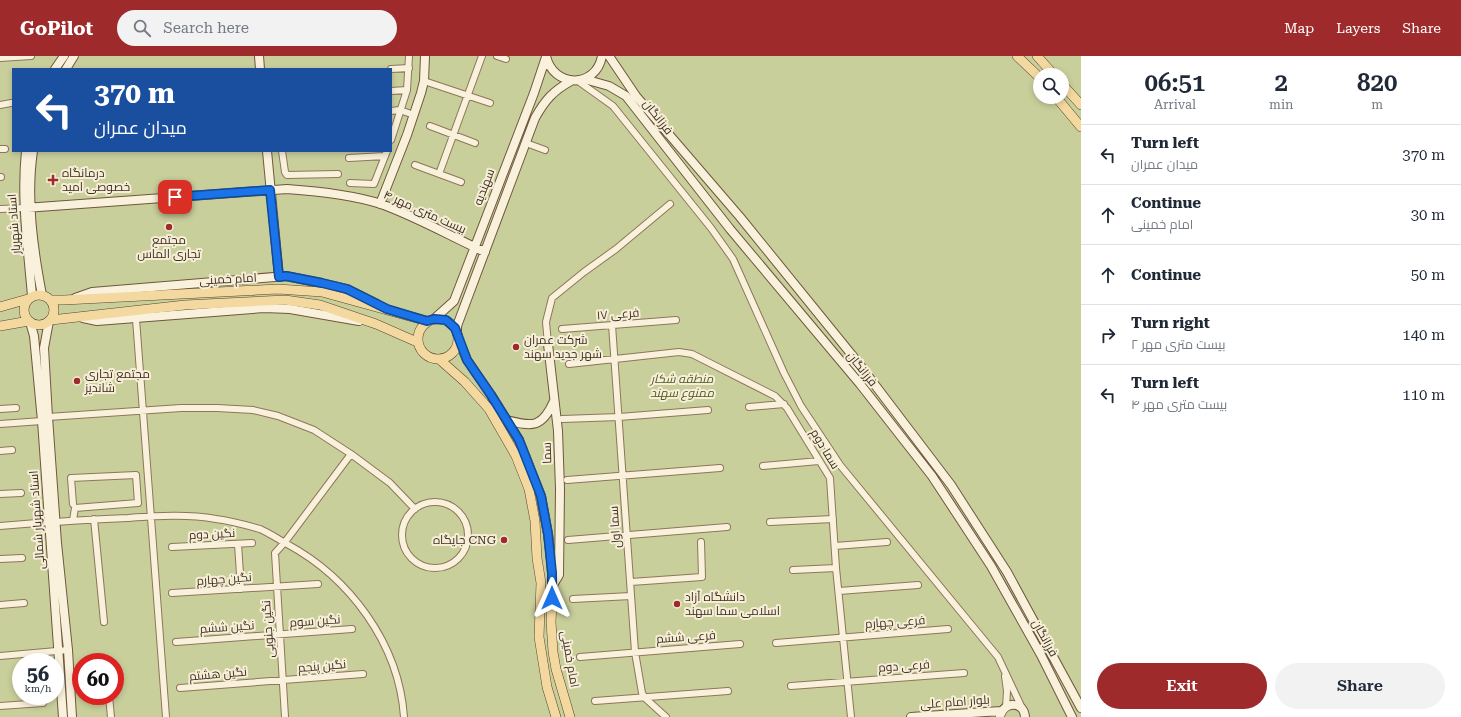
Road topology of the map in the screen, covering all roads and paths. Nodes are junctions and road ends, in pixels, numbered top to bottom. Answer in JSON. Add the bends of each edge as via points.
{"nodes":[{"id":1,"x":31,"y":56,"type":"edge"},
{"id":2,"x":64,"y":56,"type":"edge"},
{"id":3,"x":74,"y":56,"type":"edge"},
{"id":4,"x":259,"y":56,"type":"edge"},
{"id":5,"x":409,"y":56,"type":"edge"},
{"id":6,"x":425,"y":56,"type":"edge"},
{"id":7,"x":482,"y":56,"type":"edge"},
{"id":8,"x":496,"y":56,"type":"edge"},
{"id":9,"x":602,"y":56,"type":"edge"},
{"id":10,"x":609,"y":56,"type":"edge"},
{"id":11,"x":1017,"y":56,"type":"edge"},
{"id":12,"x":1037,"y":56,"type":"edge"},
{"id":13,"x":546,"y":57,"type":"edge"},
{"id":14,"x":0,"y":58,"type":"edge"},
{"id":15,"x":506,"y":59,"type":"dead end"},
{"id":16,"x":56,"y":68,"type":"edge"},
{"id":17,"x":67,"y":68,"type":"edge"},
{"id":18,"x":260,"y":68,"type":"edge"},
{"id":19,"x":409,"y":68,"type":"junction"},
{"id":20,"x":1048,"y":68,"type":"edge"},
{"id":21,"x":392,"y":69,"type":"edge"},
{"id":22,"x":1033,"y":71,"type":"edge"},
{"id":23,"x":578,"y":80,"type":"junction"},
{"id":24,"x":424,"y":81,"type":"junction"},
{"id":25,"x":407,"y":90,"type":"junction"},
{"id":26,"x":392,"y":91,"type":"edge"},
{"id":27,"x":1069,"y":92,"type":"edge"},
{"id":28,"x":467,"y":95,"type":"junction"},
{"id":29,"x":11,"y":103,"type":"dead end"},
{"id":30,"x":0,"y":104,"type":"edge"},
{"id":31,"x":490,"y":104,"type":"dead end"},
{"id":32,"x":1062,"y":104,"type":"edge"},
{"id":33,"x":1081,"y":105,"type":"edge"},
{"id":34,"x":400,"y":110,"type":"junction"},
{"id":35,"x":392,"y":111,"type":"edge"},
{"id":36,"x":414,"y":115,"type":"junction"},
{"id":37,"x":430,"y":126,"type":"dead end"},
{"id":38,"x":1081,"y":128,"type":"edge"},
{"id":39,"x":453,"y":135,"type":"junction"},
{"id":40,"x":392,"y":137,"type":"edge"},
{"id":41,"x":475,"y":143,"type":"dead end"},
{"id":42,"x":526,"y":143,"type":"junction"},
{"id":43,"x":545,"y":150,"type":"dead end"},
{"id":44,"x":26,"y":152,"type":"edge"},
{"id":45,"x":33,"y":152,"type":"edge"},
{"id":46,"x":267,"y":152,"type":"edge"},
{"id":47,"x":282,"y":152,"type":"edge"},
{"id":48,"x":386,"y":153,"type":"edge"},
{"id":49,"x":349,"y":158,"type":"dead end"},
{"id":50,"x":415,"y":165,"type":"dead end"},
{"id":51,"x":338,"y":174,"type":"dead end"},
{"id":52,"x":439,"y":174,"type":"junction"},
{"id":53,"x":461,"y":182,"type":"dead end"},
{"id":54,"x":350,"y":183,"type":"dead end"},
{"id":55,"x":270,"y":190,"type":"junction"},
{"id":56,"x":380,"y":204,"type":"junction"},
{"id":57,"x":670,"y":204,"type":"dead end"},
{"id":58,"x":28,"y":207,"type":"junction"},
{"id":59,"x":0,"y":209,"type":"edge"},
{"id":60,"x":473,"y":247,"type":"junction"},
{"id":61,"x":485,"y":252,"type":"junction"},
{"id":62,"x":279,"y":277,"type":"junction"},
{"id":63,"x":42,"y":294,"type":"junction"},
{"id":64,"x":30,"y":297,"type":"junction"},
{"id":65,"x":51,"y":300,"type":"junction"},
{"id":66,"x":67,"y":300,"type":"junction"},
{"id":67,"x":0,"y":302,"type":"edge"},
{"id":68,"x":14,"y":303,"type":"junction"},
{"id":69,"x":0,"y":307,"type":"edge"},
{"id":70,"x":387,"y":309,"type":"junction"},
{"id":71,"x":76,"y":316,"type":"junction"},
{"id":72,"x":136,"y":319,"type":"junction"},
{"id":73,"x":50,"y":320,"type":"junction"},
{"id":74,"x":431,"y":320,"type":"junction"},
{"id":75,"x":676,"y":320,"type":"dead end"},
{"id":76,"x":29,"y":322,"type":"junction"},
{"id":77,"x":376,"y":324,"type":"junction"},
{"id":78,"x":612,"y":325,"type":"junction"},
{"id":79,"x":0,"y":326,"type":"edge"},
{"id":80,"x":562,"y":329,"type":"dead end"},
{"id":81,"x":458,"y":336,"type":"junction"},
{"id":82,"x":417,"y":342,"type":"junction"},
{"id":83,"x":548,"y":344,"type":"joint"},
{"id":84,"x":439,"y":359,"type":"junction"},
{"id":85,"x":614,"y":359,"type":"junction"},
{"id":86,"x":569,"y":364,"type":"dead end"},
{"id":87,"x":554,"y":400,"type":"junction"},
{"id":88,"x":784,"y":404,"type":"junction"},
{"id":89,"x":749,"y":407,"type":"dead end"},
{"id":90,"x":16,"y":408,"type":"dead end"},
{"id":91,"x":0,"y":409,"type":"edge"},
{"id":92,"x":144,"y":410,"type":"junction"},
{"id":93,"x":708,"y":410,"type":"dead end"},
{"id":94,"x":619,"y":417,"type":"junction"},
{"id":95,"x":45,"y":419,"type":"junction"},
{"id":96,"x":562,"y":419,"type":"dead end"},
{"id":97,"x":506,"y":420,"type":"junction"},
{"id":98,"x":0,"y":424,"type":"edge"},
{"id":99,"x":12,"y":450,"type":"dead end"},
{"id":100,"x":0,"y":451,"type":"edge"},
{"id":101,"x":351,"y":454,"type":"junction"},
{"id":102,"x":819,"y":461,"type":"junction"},
{"id":103,"x":763,"y":466,"type":"dead end"},
{"id":104,"x":720,"y":468,"type":"dead end"},
{"id":105,"x":623,"y":476,"type":"junction"},
{"id":106,"x":567,"y":480,"type":"dead end"},
{"id":107,"x":21,"y":493,"type":"dead end"},
{"id":108,"x":0,"y":494,"type":"edge"},
{"id":109,"x":73,"y":504,"type":"dead end"},
{"id":110,"x":415,"y":509,"type":"junction"},
{"id":111,"x":151,"y":516,"type":"junction"},
{"id":112,"x":94,"y":519,"type":"junction"},
{"id":113,"x":833,"y":519,"type":"junction"},
{"id":114,"x":73,"y":520,"type":"junction"},
{"id":115,"x":53,"y":522,"type":"junction"},
{"id":116,"x":770,"y":522,"type":"dead end"},
{"id":117,"x":0,"y":526,"type":"edge"},
{"id":118,"x":727,"y":527,"type":"dead end"},
{"id":119,"x":627,"y":536,"type":"junction"},
{"id":120,"x":568,"y":540,"type":"dead end"},
{"id":121,"x":285,"y":542,"type":"junction"},
{"id":122,"x":700,"y":542,"type":"dead end"},
{"id":123,"x":887,"y":542,"type":"dead end"},
{"id":124,"x":252,"y":543,"type":"dead end"},
{"id":125,"x":238,"y":544,"type":"junction"},
{"id":126,"x":835,"y":546,"type":"junction"},
{"id":127,"x":172,"y":547,"type":"dead end"},
{"id":128,"x":22,"y":558,"type":"dead end"},
{"id":129,"x":0,"y":559,"type":"edge"},
{"id":130,"x":836,"y":568,"type":"junction"},
{"id":131,"x":793,"y":570,"type":"dead end"},
{"id":132,"x":631,"y":582,"type":"junction"},
{"id":133,"x":318,"y":584,"type":"dead end"},
{"id":134,"x":553,"y":585,"type":"junction"},
{"id":135,"x":918,"y":585,"type":"dead end"},
{"id":136,"x":277,"y":586,"type":"junction"},
{"id":137,"x":241,"y":589,"type":"junction"},
{"id":138,"x":838,"y":591,"type":"junction"},
{"id":139,"x":172,"y":594,"type":"dead end"},
{"id":140,"x":631,"y":596,"type":"junction"},
{"id":141,"x":573,"y":599,"type":"dead end"},
{"id":142,"x":24,"y":603,"type":"dead end"},
{"id":143,"x":0,"y":605,"type":"edge"},
{"id":144,"x":104,"y":622,"type":"dead end"},
{"id":145,"x":352,"y":629,"type":"dead end"},
{"id":146,"x":948,"y":629,"type":"dead end"},
{"id":147,"x":280,"y":634,"type":"junction"},
{"id":148,"x":843,"y":637,"type":"junction"},
{"id":149,"x":176,"y":642,"type":"dead end"},
{"id":150,"x":776,"y":643,"type":"dead end"},
{"id":151,"x":740,"y":644,"type":"dead end"},
{"id":152,"x":63,"y":650,"type":"junction"},
{"id":153,"x":635,"y":652,"type":"junction"},
{"id":154,"x":0,"y":656,"type":"edge"},
{"id":155,"x":580,"y":657,"type":"dead end"},
{"id":156,"x":1004,"y":671,"type":"junction"},
{"id":157,"x":964,"y":673,"type":"dead end"},
{"id":158,"x":363,"y":674,"type":"dead end"},
{"id":159,"x":283,"y":680,"type":"junction"},
{"id":160,"x":847,"y":682,"type":"junction"},
{"id":161,"x":791,"y":686,"type":"dead end"},
{"id":162,"x":180,"y":688,"type":"dead end"},
{"id":163,"x":728,"y":691,"type":"dead end"},
{"id":164,"x":645,"y":698,"type":"junction"},
{"id":165,"x":595,"y":702,"type":"dead end"},
{"id":166,"x":14,"y":705,"type":"edge"},
{"id":167,"x":110,"y":705,"type":"edge"},
{"id":168,"x":0,"y":706,"type":"edge"},
{"id":169,"x":1081,"y":708,"type":"edge"},
{"id":170,"x":1002,"y":712,"type":"edge"},
{"id":171,"x":1024,"y":713,"type":"edge"},
{"id":172,"x":63,"y":717,"type":"edge"},
{"id":173,"x":72,"y":717,"type":"edge"},
{"id":174,"x":111,"y":717,"type":"edge"},
{"id":175,"x":166,"y":717,"type":"edge"},
{"id":176,"x":285,"y":717,"type":"edge"},
{"id":177,"x":404,"y":717,"type":"edge"},
{"id":178,"x":556,"y":717,"type":"edge"},
{"id":179,"x":570,"y":717,"type":"edge"},
{"id":180,"x":666,"y":717,"type":"edge"},
{"id":181,"x":851,"y":717,"type":"edge"},
{"id":182,"x":911,"y":717,"type":"edge"},
{"id":183,"x":1072,"y":717,"type":"edge"}],
"edges":[{"from":1,"to":14,"type":"street"},
{"from":2,"to":16,"type":"main road"},
{"from":3,"to":17,"type":"main road"},
{"from":4,"to":18,"type":"main road"},
{"from":5,"to":19,"type":"street"},
{"from":6,"to":24,"type":"main road"},
{"from":7,"to":28,"type":"street"},
{"from":8,"to":15,"type":"street"},
{"from":9,"to":23,"type":"main road","name":"سهندیه","via":[[596,71]]},
{"from":10,"to":169,"type":"main road","name":"فرزانگان","via":[[636,96],[740,217],[856,360],[951,485],[1007,572]]},
{"from":11,"to":22,"type":"main road"},
{"from":12,"to":20,"type":"main road"},
{"from":13,"to":23,"type":"main road","name":"فرزانگان","via":[[555,73],[562,78]]},
{"from":13,"to":60,"type":"main road","name":"سهندیه"},
{"from":19,"to":21,"type":"street"},
{"from":19,"to":25,"type":"street"},
{"from":23,"to":42,"type":"main road","name":"سهندیه","via":[[558,88],[544,103],[535,118]]},
{"from":23,"to":156,"type":"street","via":[[613,106],[711,228],[733,259],[784,373],[818,433],[840,465],[998,657]]},
{"from":23,"to":183,"type":"main road","name":"فرزانگان","via":[[609,86],[626,96],[730,229],[860,384],[932,476],[991,566]]},
{"from":24,"to":28,"type":"street"},
{"from":24,"to":36,"type":"main road"},
{"from":25,"to":26,"type":"street"},
{"from":25,"to":34,"type":"street"},
{"from":27,"to":33,"type":"main road"},
{"from":28,"to":31,"type":"street"},
{"from":28,"to":39,"type":"street"},
{"from":29,"to":30,"type":"street"},
{"from":32,"to":38,"type":"main road"},
{"from":34,"to":35,"type":"street"},
{"from":34,"to":36,"type":"street"},
{"from":34,"to":40,"type":"street"},
{"from":36,"to":56,"type":"main road"},
{"from":37,"to":39,"type":"street"},
{"from":39,"to":41,"type":"street"},
{"from":39,"to":52,"type":"street"},
{"from":42,"to":43,"type":"street"},
{"from":42,"to":61,"type":"main road","name":"سهندیه"},
{"from":44,"to":58,"type":"main road","name":"استاد شهریار","via":[[24,173]]},
{"from":45,"to":58,"type":"main road","name":"استاد شهریار"},
{"from":46,"to":55,"type":"main road"},
{"from":47,"to":51,"type":"street","via":[[287,175]]},
{"from":48,"to":49,"type":"street"},
{"from":48,"to":54,"type":"street","via":[[374,184]]},
{"from":50,"to":52,"type":"street"},
{"from":52,"to":53,"type":"street"},
{"from":55,"to":56,"type":"main road","name":"بیست متری مهر ۴","via":[[309,191]]},
{"from":55,"to":58,"type":"main road","name":"بیست متری مهر ۴"},
{"from":55,"to":62,"type":"main road"},
{"from":56,"to":60,"type":"main road","name":"بیست متری مهر ۴","via":[[424,222]]},
{"from":57,"to":83,"type":"street","via":[[552,298],[546,322]]},
{"from":58,"to":59,"type":"street"},
{"from":58,"to":63,"type":"main road","name":"استاد شهریار"},
{"from":58,"to":64,"type":"main road","name":"استاد شهریار"},
{"from":60,"to":61,"type":"main road","name":"بیست متری مهر ۴"},
{"from":60,"to":74,"type":"main road","name":"سهندیه","via":[[454,301]]},
{"from":61,"to":81,"type":"main road","name":"سهندیه","via":[[457,326]]},
{"from":62,"to":66,"type":"main road","via":[[92,292]]},
{"from":62,"to":70,"type":"main road","via":[[286,276],[347,289]]},
{"from":63,"to":64,"type":"main road"},
{"from":63,"to":65,"type":"main road"},
{"from":64,"to":68,"type":"main road"},
{"from":64,"to":76,"type":"main road","via":[[24,311]]},
{"from":65,"to":66,"type":"main road","name":"امام خمینی"},
{"from":65,"to":73,"type":"main road","via":[[54,309]]},
{"from":66,"to":70,"type":"main road","name":"امام خمینی","via":[[278,288],[322,292]]},
{"from":67,"to":68,"type":"main road"},
{"from":68,"to":69,"type":"main road"},
{"from":70,"to":74,"type":"main road","name":"امام خمینی"},
{"from":71,"to":72,"type":"main road","via":[[98,321]]},
{"from":71,"to":73,"type":"main road","name":"امام خمینی"},
{"from":71,"to":77,"type":"main road","name":"امام خمینی","via":[[185,305],[285,300],[320,305]]},
{"from":72,"to":77,"type":"main road","via":[[264,308],[290,309]]},
{"from":72,"to":92,"type":"street"},
{"from":73,"to":76,"type":"main road","via":[[38,325]]},
{"from":73,"to":95,"type":"main road","name":"استاد شهریار شمالی","via":[[44,348]]},
{"from":74,"to":81,"type":"main road","via":[[446,320],[455,328]]},
{"from":74,"to":82,"type":"main road","via":[[419,330]]},
{"from":75,"to":78,"type":"street","name":"فرعی ۱۷"},
{"from":76,"to":79,"type":"main road"},
{"from":76,"to":95,"type":"main road","name":"استاد شهریار شمالی","via":[[34,336]]},
{"from":77,"to":82,"type":"main road","name":"امام خمینی"},
{"from":78,"to":80,"type":"street","name":"فرعی ۱۷"},
{"from":78,"to":85,"type":"street","name":"سما اول"},
{"from":81,"to":84,"type":"main road","via":[[457,345],[450,355]]},
{"from":81,"to":97,"type":"main road","name":"امام خمینی","via":[[467,360]]},
{"from":82,"to":84,"type":"main road","via":[[428,357]]},
{"from":83,"to":87,"type":"main road","name":"سما"},
{"from":84,"to":178,"type":"main road","via":[[465,382],[489,409],[516,456],[529,489],[541,583],[539,637],[547,687]]},
{"from":85,"to":86,"type":"street","name":"سما دوم"},
{"from":85,"to":88,"type":"street","name":"سما دوم","via":[[679,352],[692,354],[776,396]]},
{"from":85,"to":94,"type":"street","name":"سما اول"},
{"from":87,"to":97,"type":"main road","via":[[545,418],[531,424]]},
{"from":87,"to":134,"type":"main road","name":"سما","via":[[560,489],[559,575]]},
{"from":88,"to":89,"type":"street"},
{"from":88,"to":102,"type":"street","name":"سما دوم"},
{"from":90,"to":91,"type":"street"},
{"from":92,"to":95,"type":"street"},
{"from":92,"to":101,"type":"street","via":[[253,410],[278,416],[314,430]]},
{"from":92,"to":111,"type":"street"},
{"from":93,"to":94,"type":"street"},
{"from":94,"to":96,"type":"street"},
{"from":94,"to":105,"type":"street","name":"سما اول"},
{"from":95,"to":98,"type":"street"},
{"from":95,"to":115,"type":"main road","name":"استاد شهریار شمالی"},
{"from":97,"to":134,"type":"main road","name":"امام خمینی","via":[[519,440],[541,496]]},
{"from":99,"to":100,"type":"street"},
{"from":101,"to":110,"type":"street","via":[[390,483]]},
{"from":101,"to":121,"type":"street","name":"نگین جنوبی"},
{"from":102,"to":103,"type":"street"},
{"from":102,"to":113,"type":"street","name":"سما دوم","via":[[830,478]]},
{"from":104,"to":105,"type":"street"},
{"from":105,"to":106,"type":"street"},
{"from":105,"to":119,"type":"street","name":"سما اول"},
{"from":107,"to":108,"type":"street"},
{"from":109,"to":114,"type":"street","via":[[72,478],[136,475],[138,503],[75,508]]},
{"from":110,"to":110,"type":"street","via":[[408,516],[402,530],[408,554],[416,562],[430,567],[440,567],[454,561],[461,554],[467,540],[467,529],[461,515],[453,508],[439,503],[424,504]]},
{"from":111,"to":112,"type":"street"},
{"from":111,"to":121,"type":"street","via":[[190,515],[217,519],[262,530]]},
{"from":111,"to":175,"type":"street"},
{"from":112,"to":114,"type":"street"},
{"from":112,"to":144,"type":"street"},
{"from":113,"to":116,"type":"street"},
{"from":113,"to":126,"type":"street","name":"سما دوم"},
{"from":114,"to":115,"type":"street"},
{"from":115,"to":117,"type":"street"},
{"from":115,"to":152,"type":"main road","name":"استاد شهریار شمالی"},
{"from":118,"to":119,"type":"street"},
{"from":119,"to":120,"type":"street"},
{"from":119,"to":132,"type":"street","name":"سما اول"},
{"from":121,"to":136,"type":"street","name":"نگین جنوبی","via":[[275,553]]},
{"from":121,"to":177,"type":"street","via":[[303,552],[343,585],[361,606],[380,636],[391,660]]},
{"from":122,"to":132,"type":"street","via":[[702,577]]},
{"from":123,"to":126,"type":"street"},
{"from":124,"to":125,"type":"street","name":"نگین دوم"},
{"from":125,"to":127,"type":"street","name":"نگین دوم"},
{"from":125,"to":137,"type":"street"},
{"from":126,"to":130,"type":"street","name":"سما دوم"},
{"from":128,"to":129,"type":"street"},
{"from":130,"to":131,"type":"street"},
{"from":130,"to":138,"type":"street","name":"سما دوم"},
{"from":132,"to":140,"type":"street","name":"سما اول"},
{"from":133,"to":136,"type":"street","name":"نگین چهارم"},
{"from":134,"to":179,"type":"main road","name":"امام خمینی","via":[[551,622],[556,669]]},
{"from":135,"to":138,"type":"street"},
{"from":136,"to":137,"type":"street","name":"نگین چهارم"},
{"from":136,"to":147,"type":"street","name":"نگین جنوبی"},
{"from":137,"to":139,"type":"street","name":"نگین چهارم"},
{"from":138,"to":148,"type":"street","name":"سما دوم"},
{"from":140,"to":141,"type":"street"},
{"from":140,"to":153,"type":"street","name":"سما اول"},
{"from":142,"to":143,"type":"street"},
{"from":145,"to":147,"type":"street","name":"نگین سوم"},
{"from":146,"to":148,"type":"street","name":"فرعی چهارم"},
{"from":147,"to":149,"type":"street","name":"نگین ششم"},
{"from":147,"to":159,"type":"street","name":"نگین جنوبی"},
{"from":148,"to":150,"type":"street","name":"فرعی چهارم"},
{"from":148,"to":160,"type":"street","name":"سما دوم"},
{"from":151,"to":153,"type":"street","name":"فرعی ششم"},
{"from":152,"to":154,"type":"street"},
{"from":152,"to":172,"type":"main road","name":"استاد شهریار شمالی"},
{"from":152,"to":173,"type":"main road","name":"استاد شهریار شمالی"},
{"from":153,"to":155,"type":"street","name":"فرعی ششم"},
{"from":153,"to":164,"type":"street","name":"سما اول"},
{"from":156,"to":170,"type":"street","via":[[1007,691]]},
{"from":156,"to":171,"type":"street"},
{"from":157,"to":160,"type":"street","name":"فرعی دوم"},
{"from":158,"to":159,"type":"street","name":"نگین پنجم"},
{"from":159,"to":162,"type":"street","name":"نگین هشتم"},
{"from":159,"to":176,"type":"street","name":"نگین جنوبی"},
{"from":160,"to":161,"type":"street","name":"فرعی دوم"},
{"from":160,"to":181,"type":"street","name":"سما دوم"},
{"from":163,"to":164,"type":"street"},
{"from":164,"to":165,"type":"street"},
{"from":164,"to":180,"type":"street"},
{"from":166,"to":168,"type":"street"},
{"from":167,"to":174,"type":"street"},
{"from":170,"to":171,"type":"main road","name":"بلوار امام علی","via":[[1012,704]]},
{"from":170,"to":182,"type":"main road","name":"بلوار امام علی"}]}
